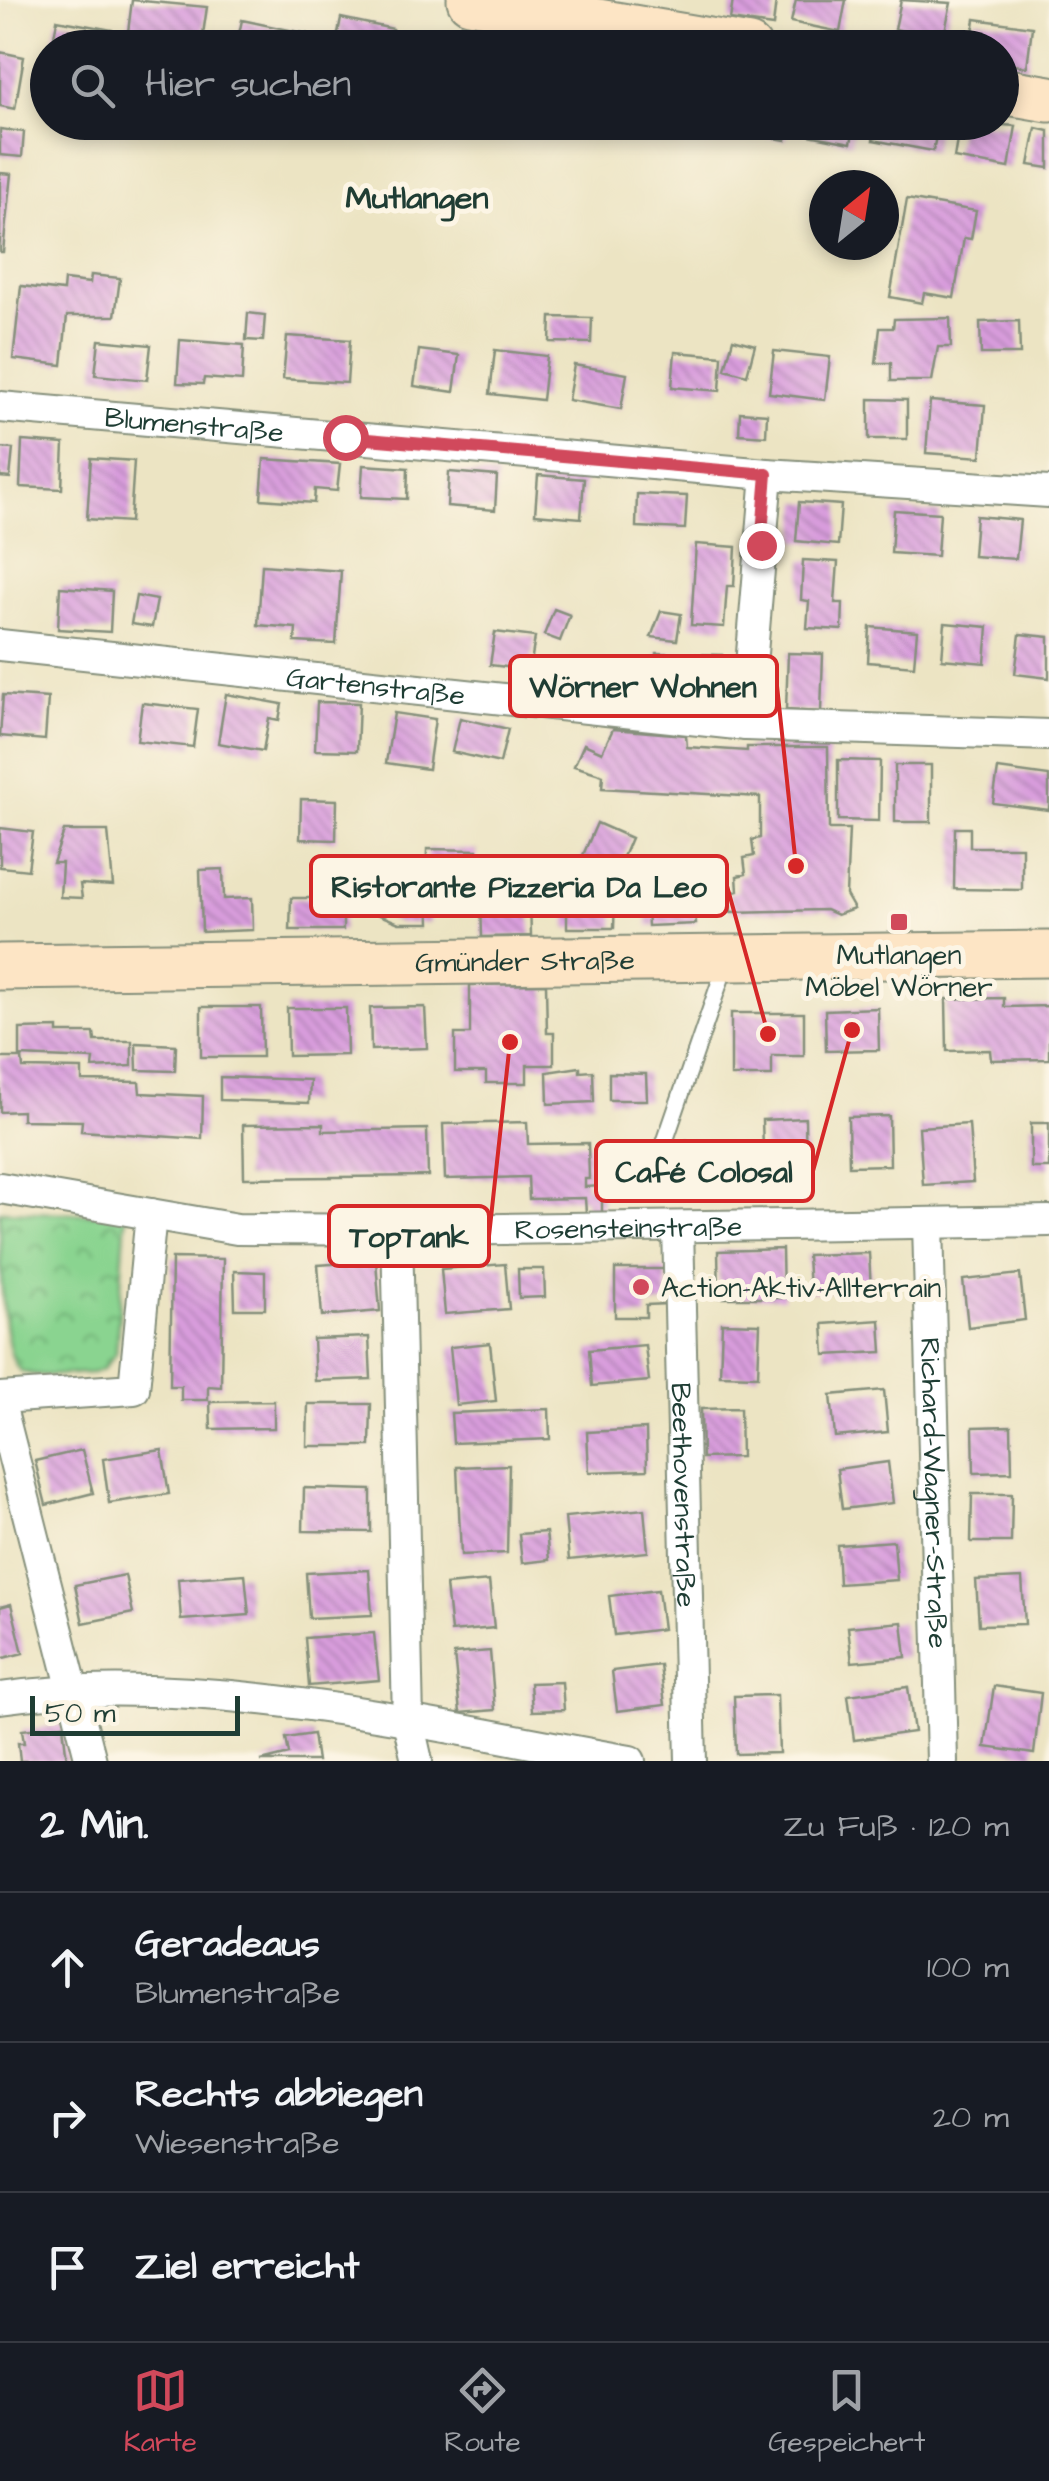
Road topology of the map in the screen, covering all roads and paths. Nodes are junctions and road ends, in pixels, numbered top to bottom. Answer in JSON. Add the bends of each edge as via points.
{"nodes":[{"id":1,"x":470,"y":0,"type":"edge"},
{"id":2,"x":644,"y":30,"type":"edge"},
{"id":3,"x":1019,"y":94,"type":"edge"},
{"id":4,"x":1049,"y":99,"type":"edge"},
{"id":5,"x":0,"y":407,"type":"edge"},
{"id":6,"x":767,"y":474,"type":"junction"},
{"id":7,"x":1049,"y":492,"type":"edge"},
{"id":8,"x":0,"y":645,"type":"edge"},
{"id":9,"x":746,"y":725,"type":"junction"},
{"id":10,"x":1049,"y":735,"type":"edge"},
{"id":11,"x":1049,"y":954,"type":"edge"},
{"id":12,"x":728,"y":960,"type":"junction"},
{"id":13,"x":0,"y":968,"type":"edge"},
{"id":14,"x":661,"y":1153,"type":"joint"},
{"id":15,"x":0,"y":1188,"type":"edge"},
{"id":16,"x":151,"y":1214,"type":"junction"},
{"id":17,"x":1049,"y":1221,"type":"edge"},
{"id":18,"x":928,"y":1223,"type":"junction"},
{"id":19,"x":635,"y":1227,"type":"junction"},
{"id":20,"x":678,"y":1227,"type":"junction"},
{"id":21,"x":396,"y":1231,"type":"junction"},
{"id":22,"x":0,"y":1401,"type":"edge"},
{"id":23,"x":73,"y":1688,"type":"junction"},
{"id":24,"x":0,"y":1698,"type":"edge"},
{"id":25,"x":408,"y":1722,"type":"junction"},
{"id":26,"x":92,"y":1761,"type":"edge"},
{"id":27,"x":417,"y":1761,"type":"edge"},
{"id":28,"x":630,"y":1761,"type":"edge"},
{"id":29,"x":691,"y":1761,"type":"edge"},
{"id":30,"x":942,"y":1761,"type":"edge"}],
"edges":[{"from":1,"to":2,"type":"street"},
{"from":3,"to":4,"type":"street"},
{"from":5,"to":6,"type":"street","name":"Blumenstraße"},
{"from":6,"to":7,"type":"street","name":"Blumenstraße"},
{"from":6,"to":9,"type":"street"},
{"from":8,"to":9,"type":"street","name":"Gartenstraße"},
{"from":9,"to":10,"type":"street","name":"Gartenstraße"},
{"from":11,"to":12,"type":"street","name":"Gmünder Straße"},
{"from":12,"to":13,"type":"street","name":"Gmünder Straße"},
{"from":12,"to":14,"type":"lane"},
{"from":14,"to":19,"type":"path"},
{"from":15,"to":16,"type":"street","name":"Rosensteinstraße"},
{"from":16,"to":21,"type":"street","name":"Rosensteinstraße","via":[[237,1229]]},
{"from":16,"to":22,"type":"street","via":[[134,1390]]},
{"from":17,"to":18,"type":"street","name":"Rosensteinstraße"},
{"from":18,"to":20,"type":"street","name":"Rosensteinstraße"},
{"from":18,"to":30,"type":"street","name":"Richard-Wagner-Straße"},
{"from":19,"to":20,"type":"street","name":"Rosensteinstraße"},
{"from":19,"to":21,"type":"street","name":"Rosensteinstraße"},
{"from":20,"to":29,"type":"street","name":"Beethovenstraße"},
{"from":21,"to":25,"type":"street"},
{"from":22,"to":23,"type":"street"},
{"from":23,"to":24,"type":"street"},
{"from":23,"to":25,"type":"street","via":[[173,1690]]},
{"from":23,"to":26,"type":"street"},
{"from":25,"to":27,"type":"street"},
{"from":25,"to":28,"type":"street"}]}
